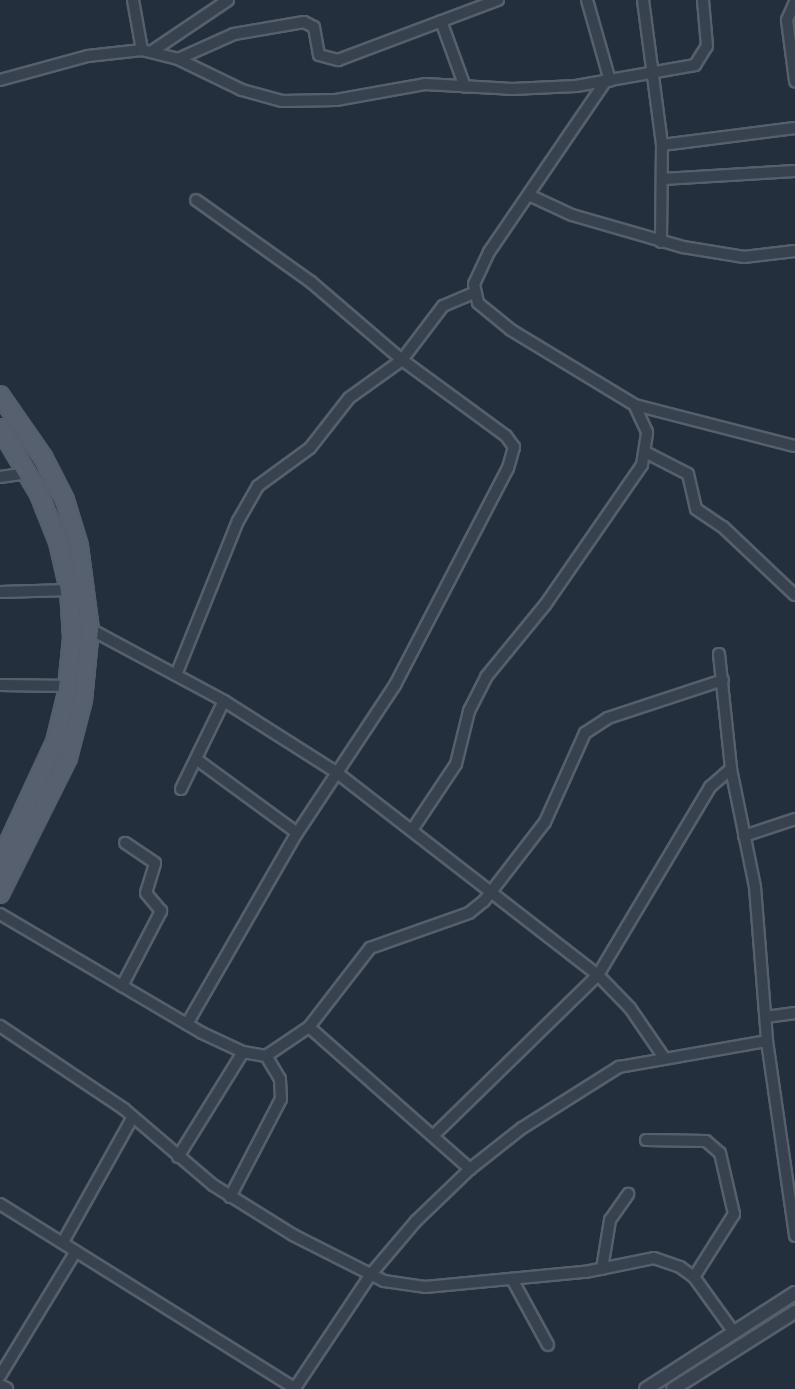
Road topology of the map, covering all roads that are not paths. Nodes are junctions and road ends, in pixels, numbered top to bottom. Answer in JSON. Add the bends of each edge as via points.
{"nodes":[{"id":1,"x":133,"y":0,"type":"edge"},
{"id":2,"x":228,"y":0,"type":"edge"},
{"id":3,"x":498,"y":0,"type":"edge"},
{"id":4,"x":587,"y":0,"type":"edge"},
{"id":5,"x":643,"y":0,"type":"edge"},
{"id":6,"x":703,"y":0,"type":"edge"},
{"id":7,"x":795,"y":2,"type":"edge"},
{"id":8,"x":441,"y":22,"type":"junction"},
{"id":9,"x":147,"y":51,"type":"junction"},
{"id":10,"x":178,"y":59,"type":"junction"},
{"id":11,"x":654,"y":73,"type":"junction"},
{"id":12,"x":0,"y":80,"type":"edge"},
{"id":13,"x":607,"y":81,"type":"junction"},
{"id":14,"x":795,"y":81,"type":"edge"},
{"id":15,"x":465,"y":87,"type":"junction"},
{"id":16,"x":795,"y":128,"type":"edge"},
{"id":17,"x":662,"y":145,"type":"junction"},
{"id":18,"x":795,"y":171,"type":"edge"},
{"id":19,"x":663,"y":179,"type":"junction"},
{"id":20,"x":531,"y":196,"type":"junction"},
{"id":21,"x":196,"y":200,"type":"dead end"},
{"id":22,"x":662,"y":242,"type":"junction"},
{"id":23,"x":795,"y":251,"type":"edge"},
{"id":24,"x":473,"y":293,"type":"junction"},
{"id":25,"x":402,"y":360,"type":"junction"},
{"id":26,"x":0,"y":395,"type":"edge"},
{"id":27,"x":635,"y":405,"type":"junction"},
{"id":28,"x":0,"y":428,"type":"edge"},
{"id":29,"x":795,"y":446,"type":"edge"},
{"id":30,"x":647,"y":453,"type":"junction"},
{"id":31,"x":28,"y":473,"type":"junction"},
{"id":32,"x":0,"y":477,"type":"edge"},
{"id":33,"x":69,"y":590,"type":"junction"},
{"id":34,"x":0,"y":592,"type":"edge"},
{"id":35,"x":795,"y":595,"type":"edge"},
{"id":36,"x":90,"y":629,"type":"junction"},
{"id":37,"x":719,"y":654,"type":"dead end"},
{"id":38,"x":176,"y":675,"type":"junction"},
{"id":39,"x":723,"y":680,"type":"junction"},
{"id":40,"x":0,"y":685,"type":"edge"},
{"id":41,"x":68,"y":686,"type":"junction"},
{"id":42,"x":224,"y":701,"type":"junction"},
{"id":43,"x":196,"y":759,"type":"junction"},
{"id":44,"x":731,"y":769,"type":"junction"},
{"id":45,"x":337,"y":772,"type":"junction"},
{"id":46,"x":181,"y":789,"type":"dead end"},
{"id":47,"x":795,"y":819,"type":"edge"},
{"id":48,"x":412,"y":830,"type":"junction"},
{"id":49,"x":297,"y":833,"type":"junction"},
{"id":50,"x":744,"y":836,"type":"junction"},
{"id":51,"x":125,"y":843,"type":"dead end"},
{"id":52,"x":6,"y":861,"type":"edge"},
{"id":53,"x":491,"y":892,"type":"junction"},
{"id":54,"x":0,"y":894,"type":"edge"},
{"id":55,"x":0,"y":914,"type":"edge"},
{"id":56,"x":598,"y":975,"type":"junction"},
{"id":57,"x":122,"y":986,"type":"junction"},
{"id":58,"x":795,"y":1013,"type":"edge"},
{"id":59,"x":766,"y":1017,"type":"junction"},
{"id":60,"x":187,"y":1024,"type":"junction"},
{"id":61,"x":0,"y":1026,"type":"edge"},
{"id":62,"x":309,"y":1027,"type":"junction"},
{"id":63,"x":767,"y":1041,"type":"junction"},
{"id":64,"x":243,"y":1052,"type":"junction"},
{"id":65,"x":266,"y":1056,"type":"junction"},
{"id":66,"x":663,"y":1056,"type":"junction"},
{"id":67,"x":133,"y":1116,"type":"junction"},
{"id":68,"x":433,"y":1136,"type":"junction"},
{"id":69,"x":646,"y":1140,"type":"dead end"},
{"id":70,"x":178,"y":1157,"type":"junction"},
{"id":71,"x":470,"y":1168,"type":"junction"},
{"id":72,"x":628,"y":1194,"type":"dead end"},
{"id":73,"x":230,"y":1197,"type":"junction"},
{"id":74,"x":0,"y":1204,"type":"edge"},
{"id":75,"x":792,"y":1204,"type":"edge"},
{"id":76,"x":795,"y":1236,"type":"edge"},
{"id":77,"x":63,"y":1242,"type":"junction"},
{"id":78,"x":76,"y":1251,"type":"junction"},
{"id":79,"x":602,"y":1269,"type":"junction"},
{"id":80,"x":370,"y":1274,"type":"junction"},
{"id":81,"x":694,"y":1277,"type":"junction"},
{"id":82,"x":512,"y":1279,"type":"junction"},
{"id":83,"x":795,"y":1293,"type":"edge"},
{"id":84,"x":795,"y":1312,"type":"edge"},
{"id":85,"x":733,"y":1331,"type":"junction"},
{"id":86,"x":548,"y":1345,"type":"dead end"},
{"id":87,"x":0,"y":1376,"type":"edge"},
{"id":88,"x":0,"y":1386,"type":"edge"},
{"id":89,"x":6,"y":1389,"type":"edge"},
{"id":90,"x":296,"y":1389,"type":"edge"},
{"id":91,"x":646,"y":1389,"type":"edge"},
{"id":92,"x":673,"y":1389,"type":"edge"}],
"edges":[{"from":1,"to":9,"type":"street"},
{"from":2,"to":9,"type":"street"},
{"from":3,"to":8,"type":"street"},
{"from":4,"to":13,"type":"street"},
{"from":5,"to":11,"type":"street"},
{"from":6,"to":11,"type":"street","via":[[707,46],[700,61]]},
{"from":7,"to":14,"type":"street","via":[[787,20]]},
{"from":8,"to":10,"type":"street","via":[[330,61],[319,55],[314,27],[304,22],[234,34]]},
{"from":8,"to":15,"type":"street"},
{"from":9,"to":10,"type":"street"},
{"from":9,"to":12,"type":"street","via":[[66,60]]},
{"from":10,"to":15,"type":"street","via":[[242,90],[282,101],[336,100],[412,85]]},
{"from":11,"to":13,"type":"street"},
{"from":11,"to":17,"type":"street"},
{"from":13,"to":15,"type":"street","via":[[544,89]]},
{"from":13,"to":20,"type":"street"},
{"from":16,"to":17,"type":"street"},
{"from":17,"to":19,"type":"street"},
{"from":18,"to":19,"type":"street"},
{"from":19,"to":22,"type":"street"},
{"from":20,"to":22,"type":"street","via":[[572,215]]},
{"from":20,"to":24,"type":"street","via":[[489,253]]},
{"from":21,"to":25,"type":"street","via":[[318,288]]},
{"from":22,"to":23,"type":"street","via":[[744,257]]},
{"from":24,"to":25,"type":"street","via":[[443,306]]},
{"from":24,"to":27,"type":"street","via":[[486,311],[511,330]]},
{"from":25,"to":38,"type":"street","via":[[349,398],[310,448],[258,486],[238,521]]},
{"from":25,"to":45,"type":"street","via":[[506,436],[514,455],[395,685]]},
{"from":26,"to":36,"type":"main road","via":[[43,457],[65,500],[82,559]]},
{"from":27,"to":29,"type":"street"},
{"from":27,"to":30,"type":"street","via":[[647,432]]},
{"from":28,"to":31,"type":"main road"},
{"from":30,"to":35,"type":"street","via":[[688,474],[696,509],[723,527]]},
{"from":30,"to":48,"type":"street","via":[[545,605],[486,677],[469,711],[456,764]]},
{"from":31,"to":32,"type":"street"},
{"from":31,"to":33,"type":"main road","via":[[58,542]]},
{"from":33,"to":34,"type":"street"},
{"from":33,"to":41,"type":"main road"},
{"from":36,"to":38,"type":"street"},
{"from":36,"to":52,"type":"main road","via":[[76,734],[56,787]]},
{"from":37,"to":39,"type":"street"},
{"from":38,"to":42,"type":"street"},
{"from":39,"to":44,"type":"street"},
{"from":39,"to":53,"type":"street","via":[[608,718],[585,733],[545,822]]},
{"from":40,"to":41,"type":"street"},
{"from":41,"to":52,"type":"main road","via":[[49,759]]},
{"from":42,"to":43,"type":"street"},
{"from":42,"to":45,"type":"street"},
{"from":43,"to":46,"type":"street"},
{"from":43,"to":49,"type":"street"},
{"from":44,"to":50,"type":"street"},
{"from":44,"to":56,"type":"street","via":[[710,787]]},
{"from":45,"to":48,"type":"street"},
{"from":45,"to":49,"type":"street"},
{"from":47,"to":50,"type":"street"},
{"from":48,"to":53,"type":"street"},
{"from":49,"to":60,"type":"street"},
{"from":50,"to":59,"type":"street","via":[[755,887]]},
{"from":51,"to":57,"type":"street","via":[[155,863],[146,893],[161,911]]},
{"from":52,"to":54,"type":"main road"},
{"from":53,"to":56,"type":"street"},
{"from":53,"to":62,"type":"street","via":[[469,913],[369,948]]},
{"from":55,"to":57,"type":"street"},
{"from":56,"to":66,"type":"street","via":[[630,1008]]},
{"from":56,"to":68,"type":"street"},
{"from":57,"to":60,"type":"street"},
{"from":58,"to":59,"type":"street"},
{"from":59,"to":63,"type":"street"},
{"from":60,"to":64,"type":"street"},
{"from":61,"to":67,"type":"street"},
{"from":62,"to":65,"type":"street"},
{"from":62,"to":68,"type":"street"},
{"from":63,"to":66,"type":"street"},
{"from":63,"to":75,"type":"street"},
{"from":64,"to":65,"type":"street"},
{"from":64,"to":70,"type":"street"},
{"from":65,"to":73,"type":"street","via":[[280,1079],[281,1099]]},
{"from":66,"to":71,"type":"street","via":[[594,1079]]},
{"from":67,"to":70,"type":"street"},
{"from":67,"to":77,"type":"street"},
{"from":68,"to":71,"type":"street"},
{"from":69,"to":81,"type":"street","via":[[706,1140],[720,1153],[734,1214]]},
{"from":70,"to":73,"type":"street"},
{"from":71,"to":80,"type":"street"},
{"from":72,"to":79,"type":"street","via":[[610,1220]]},
{"from":73,"to":80,"type":"street"},
{"from":74,"to":77,"type":"street"},
{"from":75,"to":76,"type":"street"},
{"from":77,"to":78,"type":"street"},
{"from":78,"to":87,"type":"street"},
{"from":78,"to":90,"type":"street"},
{"from":79,"to":81,"type":"street","via":[[654,1258]]},
{"from":79,"to":82,"type":"street"},
{"from":80,"to":82,"type":"street","via":[[398,1286],[425,1287]]},
{"from":80,"to":90,"type":"street"},
{"from":81,"to":85,"type":"street"},
{"from":82,"to":86,"type":"street"},
{"from":83,"to":85,"type":"street"},
{"from":84,"to":92,"type":"street"},
{"from":85,"to":91,"type":"street"},
{"from":88,"to":89,"type":"street"}]}
